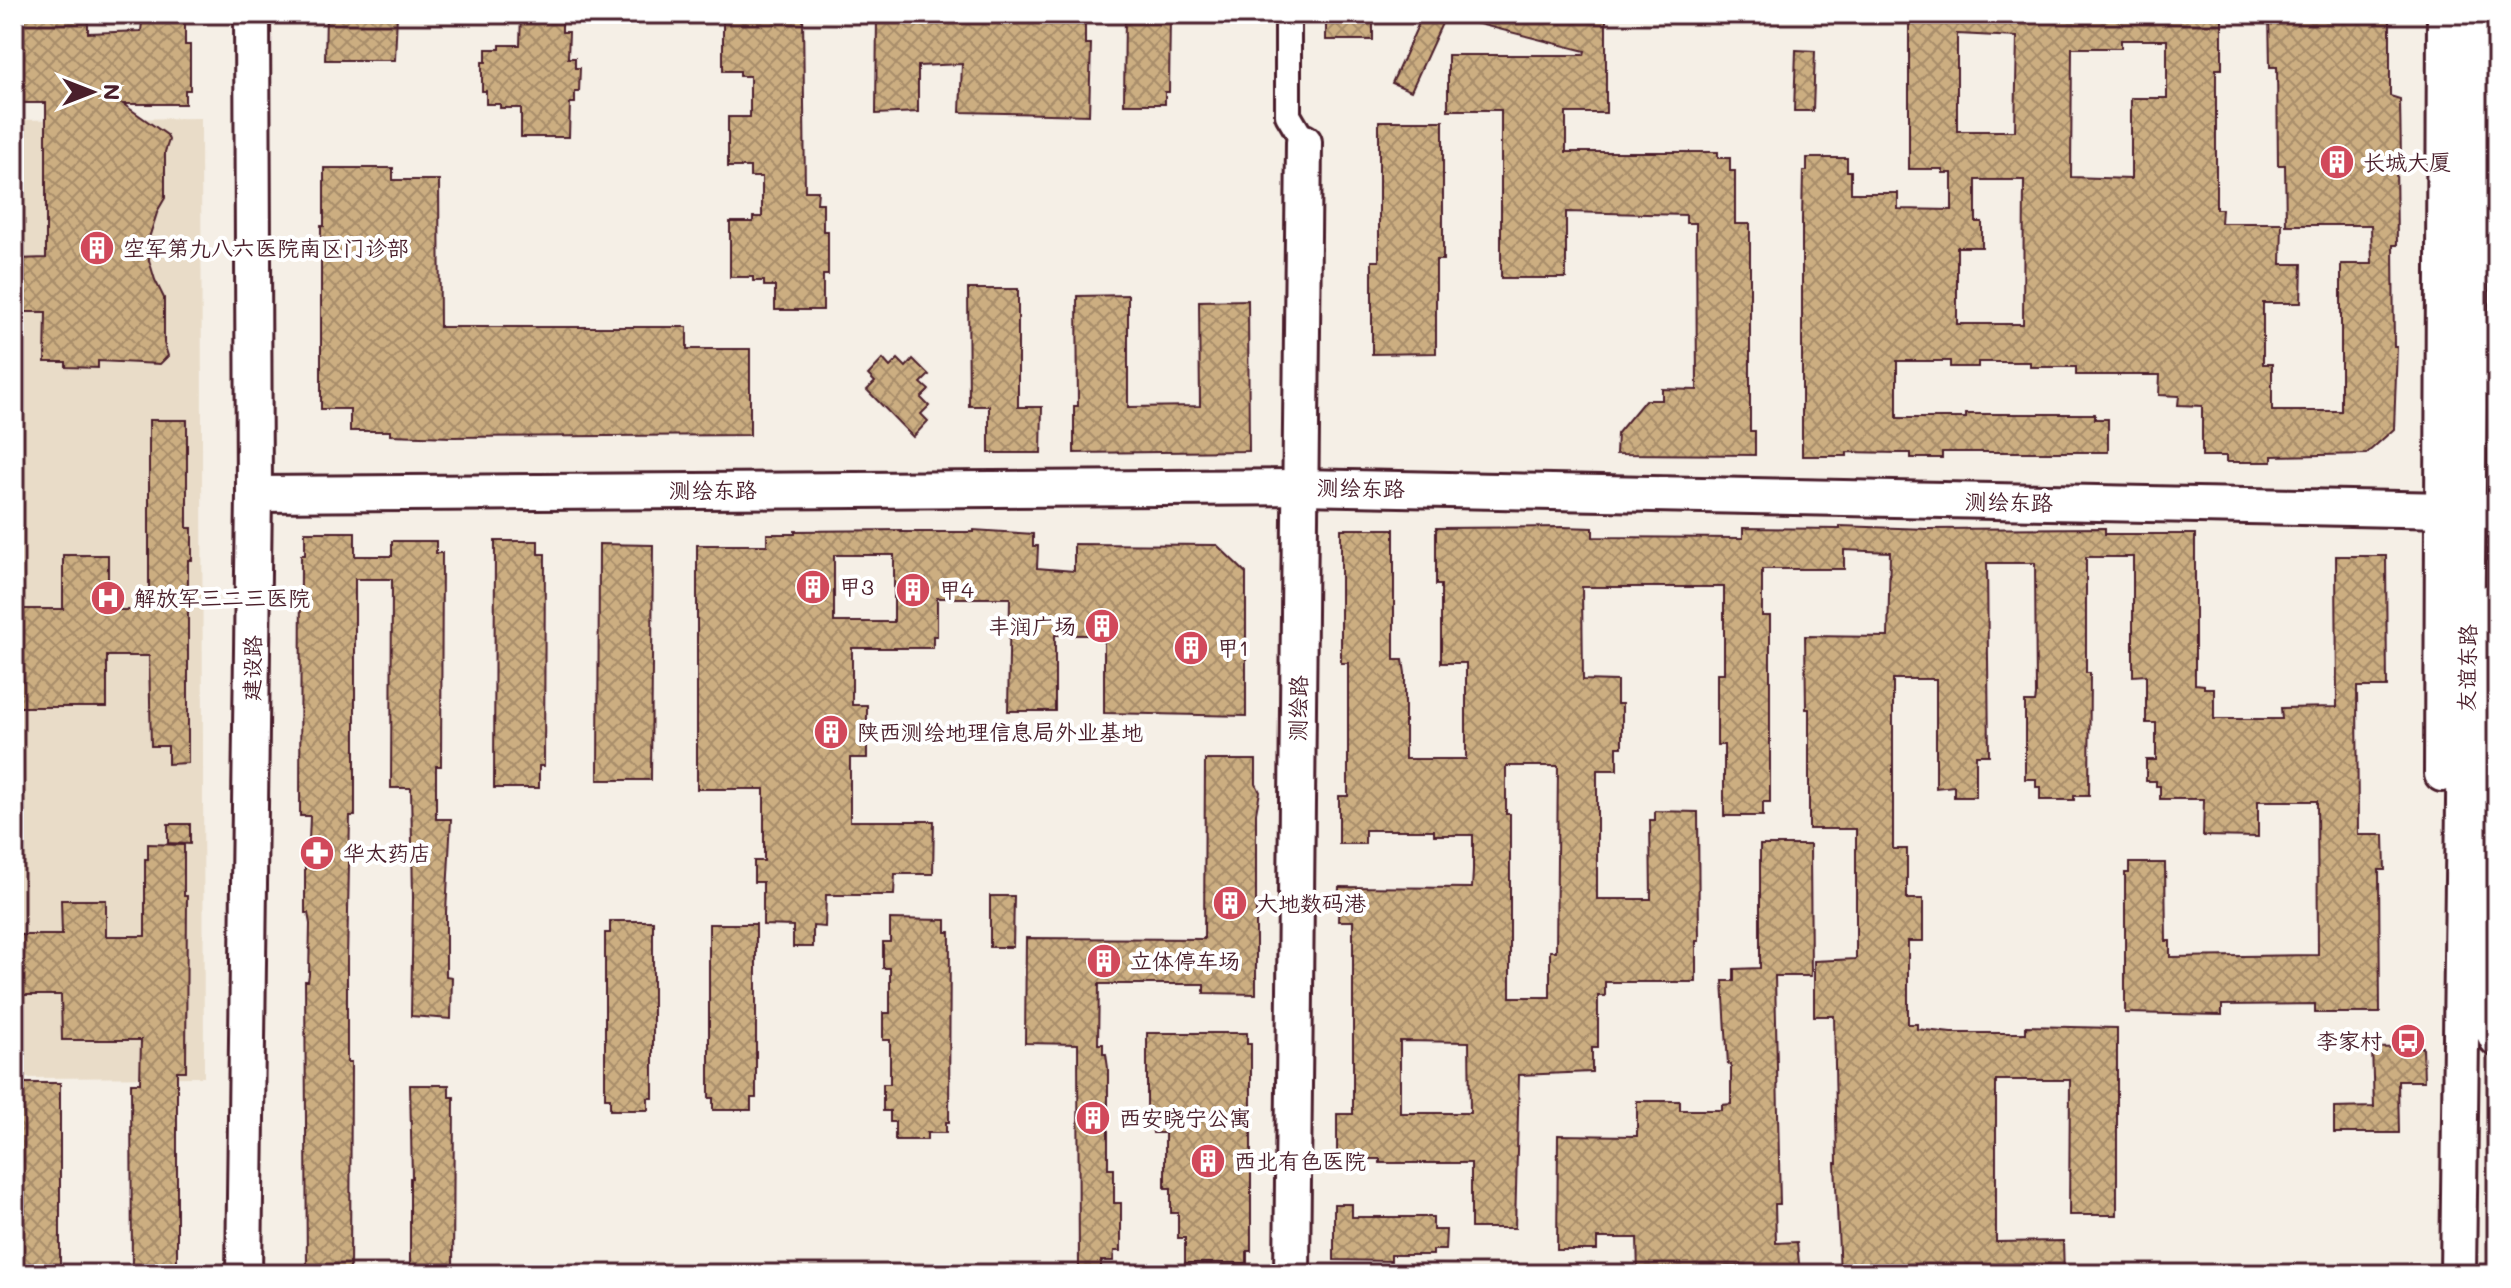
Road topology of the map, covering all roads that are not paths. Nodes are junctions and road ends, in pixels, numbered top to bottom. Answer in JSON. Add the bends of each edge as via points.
{"nodes":[{"id":1,"x":252,"y":14,"type":"edge"},
{"id":2,"x":1288,"y":14,"type":"edge"},
{"id":3,"x":2445,"y":14,"type":"edge"},
{"id":4,"x":2474,"y":14,"type":"edge"},
{"id":5,"x":2496,"y":14,"type":"edge"},
{"id":6,"x":1304,"y":142,"type":"joint"},
{"id":7,"x":1300,"y":487,"type":"junction"},
{"id":8,"x":254,"y":494,"type":"junction"},
{"id":9,"x":2475,"y":511,"type":"edge"},
{"id":10,"x":2497,"y":1039,"type":"edge"},
{"id":11,"x":244,"y":1274,"type":"edge"},
{"id":12,"x":1292,"y":1274,"type":"edge"},
{"id":13,"x":2458,"y":1274,"type":"edge"}],
"edges":[{"from":1,"to":8,"type":"street","name":"建设路"},
{"from":2,"to":6,"type":"street","via":[[1288,115]]},
{"from":3,"to":9,"type":"street"},
{"from":4,"to":9,"type":"street","name":"友谊东路"},
{"from":5,"to":9,"type":"street","name":"友谊东路"},
{"from":6,"to":7,"type":"street","name":"测绘路"},
{"from":7,"to":8,"type":"street","name":"测绘东路"},
{"from":7,"to":9,"type":"street","name":"测绘东路"},
{"from":7,"to":12,"type":"street","name":"测绘路"},
{"from":8,"to":11,"type":"street","name":"建设路"},
{"from":9,"to":10,"type":"street","name":"友谊东路","via":[[2487,1019]]},
{"from":9,"to":13,"type":"street","name":"友谊东路"}]}
